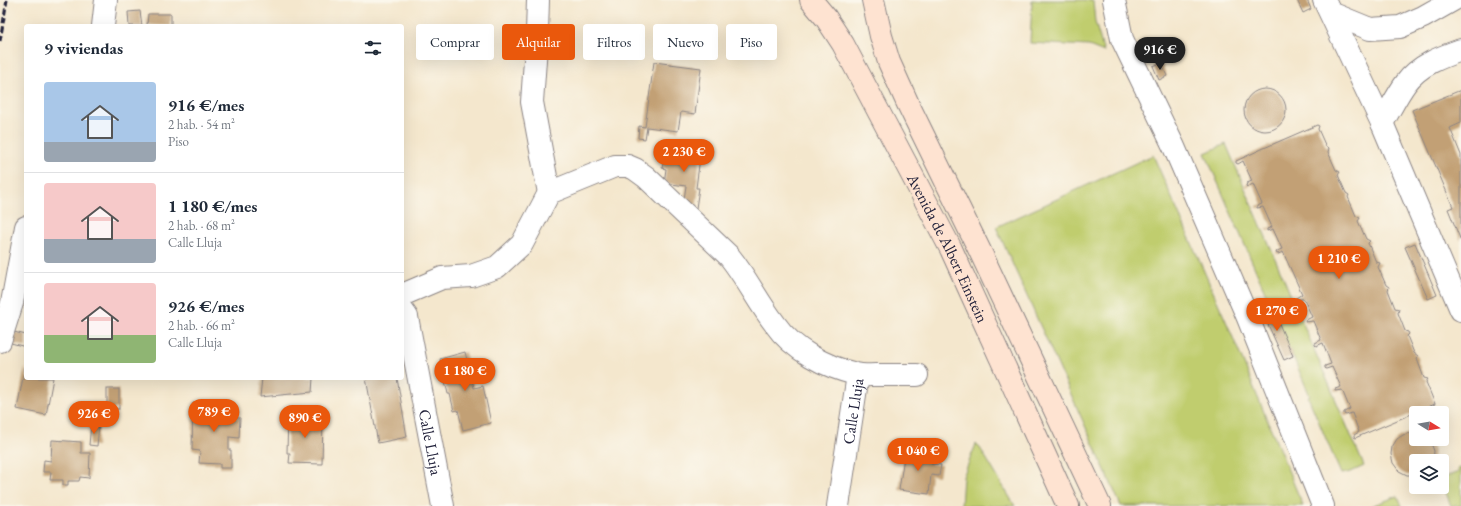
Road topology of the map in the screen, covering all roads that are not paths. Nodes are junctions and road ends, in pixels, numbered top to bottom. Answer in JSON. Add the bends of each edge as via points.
{"nodes":[{"id":1,"x":106,"y":0,"type":"edge"},
{"id":2,"x":538,"y":0,"type":"edge"},
{"id":3,"x":811,"y":0,"type":"edge"},
{"id":4,"x":874,"y":0,"type":"edge"},
{"id":5,"x":1114,"y":0,"type":"edge"},
{"id":6,"x":1453,"y":0,"type":"edge"},
{"id":7,"x":1328,"y":6,"type":"edge"},
{"id":8,"x":103,"y":24,"type":"edge"},
{"id":9,"x":1461,"y":50,"type":"edge"},
{"id":10,"x":1382,"y":123,"type":"junction"},
{"id":11,"x":549,"y":193,"type":"junction"},
{"id":12,"x":24,"y":238,"type":"edge"},
{"id":13,"x":404,"y":294,"type":"edge"},
{"id":14,"x":1461,"y":310,"type":"edge"},
{"id":15,"x":404,"y":312,"type":"edge"},
{"id":16,"x":0,"y":341,"type":"edge"},
{"id":17,"x":858,"y":375,"type":"junction"},
{"id":18,"x":917,"y":375,"type":"dead end"},
{"id":19,"x":443,"y":506,"type":"edge"},
{"id":20,"x":838,"y":506,"type":"edge"},
{"id":21,"x":1068,"y":506,"type":"edge"},
{"id":22,"x":1100,"y":506,"type":"edge"},
{"id":23,"x":1323,"y":506,"type":"edge"}],
"edges":[{"from":1,"to":8,"type":"street"},
{"from":2,"to":11,"type":"street","via":[[532,102]]},
{"from":3,"to":21,"type":"main road","name":"Avenida de Albert Einstein","via":[[843,44],[951,249]]},
{"from":4,"to":22,"type":"main road","name":"Avenida de Albert Einstein","via":[[881,36],[892,69]]},
{"from":5,"to":23,"type":"street","via":[[1122,39],[1174,147],[1248,318]]},
{"from":6,"to":7,"type":"street","via":[[1400,27],[1370,29]]},
{"from":7,"to":10,"type":"street"},
{"from":9,"to":10,"type":"street","via":[[1424,66],[1406,82]]},
{"from":10,"to":14,"type":"street"},
{"from":11,"to":13,"type":"street","via":[[522,244],[497,267],[471,276],[442,278]]},
{"from":11,"to":17,"type":"street","via":[[615,166],[635,169],[729,256],[786,338],[810,356]]},
{"from":12,"to":16,"type":"street","via":[[12,303]]},
{"from":15,"to":19,"type":"street","name":"Calle Lluja","via":[[408,317]]},
{"from":17,"to":18,"type":"street","name":"Calle Lluja"},
{"from":17,"to":20,"type":"street","name":"Calle Lluja"}]}
